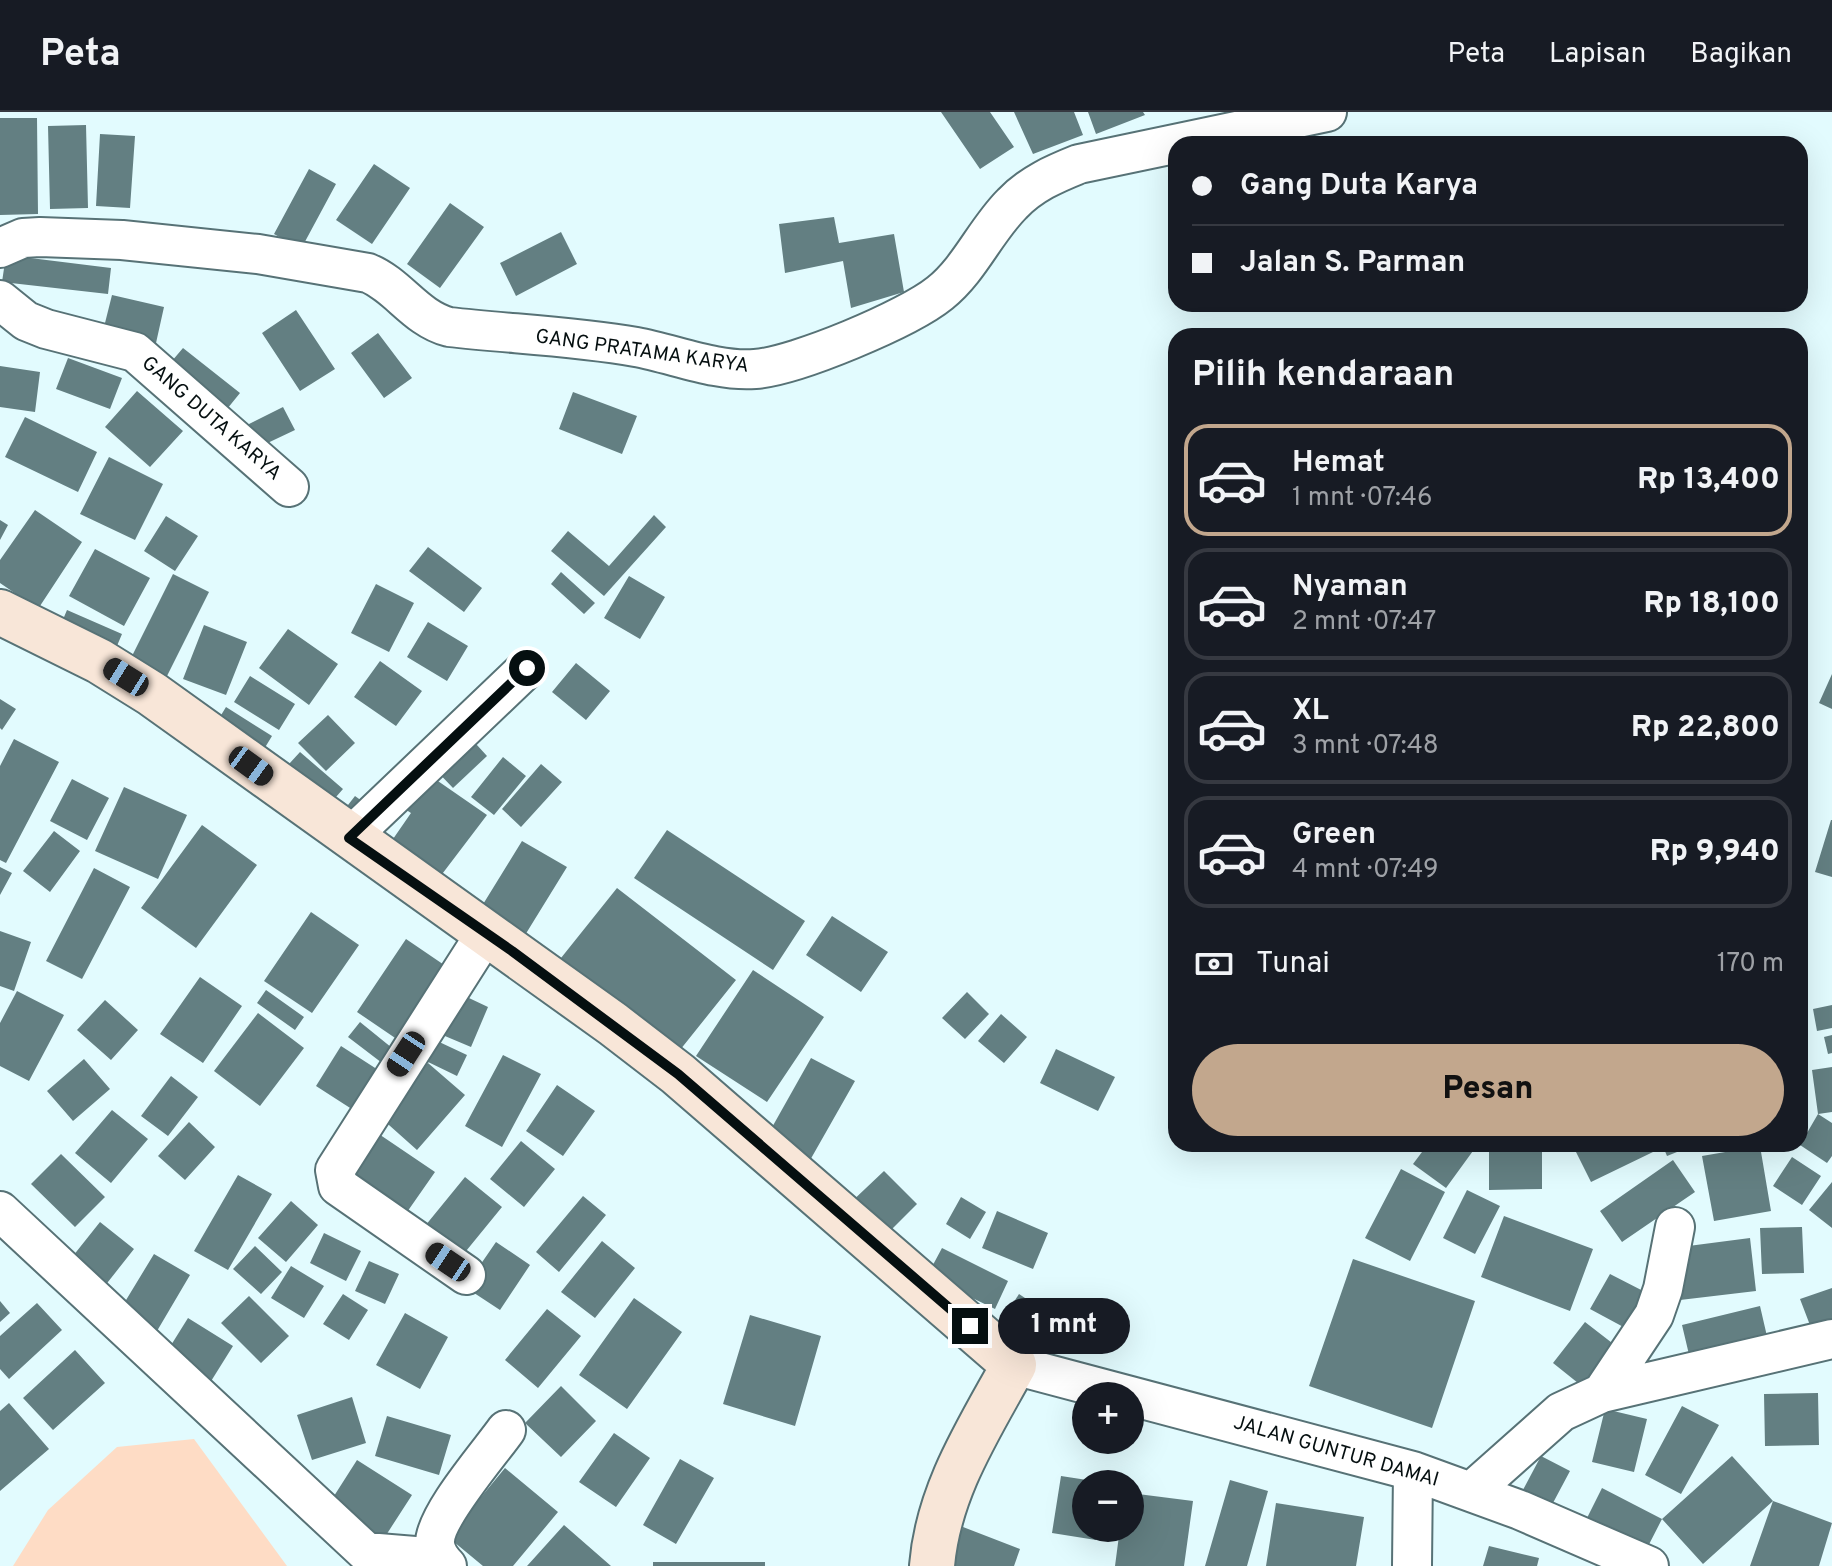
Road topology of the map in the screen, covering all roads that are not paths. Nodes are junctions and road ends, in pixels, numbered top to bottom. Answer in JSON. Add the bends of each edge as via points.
{"nodes":[{"id":1,"x":1327,"y":112,"type":"edge"},
{"id":2,"x":1213,"y":136,"type":"edge"},
{"id":3,"x":1168,"y":145,"type":"edge"},
{"id":4,"x":0,"y":248,"type":"edge"},
{"id":5,"x":0,"y":300,"type":"edge"},
{"id":6,"x":289,"y":487,"type":"dead end"},
{"id":7,"x":0,"y":612,"type":"edge"},
{"id":8,"x":527,"y":668,"type":"dead end"},
{"id":9,"x":349,"y":838,"type":"junction"},
{"id":10,"x":486,"y":933,"type":"junction"},
{"id":11,"x":0,"y":1211,"type":"edge"},
{"id":12,"x":1675,"y":1227,"type":"dead end"},
{"id":13,"x":466,"y":1275,"type":"dead end"},
{"id":14,"x":1832,"y":1339,"type":"edge"},
{"id":15,"x":1014,"y":1365,"type":"junction"},
{"id":16,"x":1602,"y":1393,"type":"junction"},
{"id":17,"x":506,"y":1430,"type":"dead end"},
{"id":18,"x":1413,"y":1471,"type":"junction"},
{"id":19,"x":1471,"y":1492,"type":"junction"},
{"id":20,"x":443,"y":1562,"type":"edge"},
{"id":21,"x":1638,"y":1564,"type":"edge"},
{"id":22,"x":932,"y":1566,"type":"edge"},
{"id":23,"x":1412,"y":1566,"type":"edge"}],
"edges":[{"from":1,"to":2,"type":"street","name":"GANG PRATAMA KARYA"},
{"from":3,"to":4,"type":"street","name":"GANG PRATAMA KARYA","via":[[1079,164],[1046,177],[1010,206],[961,271],[919,308],[866,333],[756,369],[636,347],[449,327],[421,315],[384,279],[258,254],[40,237]]},
{"from":5,"to":6,"type":"street","name":"GANG DUTA KARYA","via":[[46,329],[135,352]]},
{"from":7,"to":9,"type":"main road","via":[[152,694]]},
{"from":8,"to":9,"type":"street"},
{"from":9,"to":10,"type":"main road"},
{"from":10,"to":13,"type":"street","via":[[335,1170],[338,1186]]},
{"from":10,"to":15,"type":"main road","via":[[678,1074]]},
{"from":11,"to":20,"type":"street","via":[[366,1552]]},
{"from":12,"to":16,"type":"street","via":[[1654,1315]]},
{"from":14,"to":16,"type":"street"},
{"from":15,"to":18,"type":"street","name":"JALAN GUNTUR DAMAI"},
{"from":15,"to":22,"type":"main road","via":[[961,1462],[944,1504]]},
{"from":16,"to":19,"type":"street","via":[[1561,1412]]},
{"from":17,"to":20,"type":"street","via":[[442,1520],[435,1542]]},
{"from":18,"to":19,"type":"street","name":"JALAN GUNTUR DAMAI"},
{"from":18,"to":23,"type":"street"},
{"from":19,"to":21,"type":"street","name":"JALAN GUNTUR DAMAI"}]}
